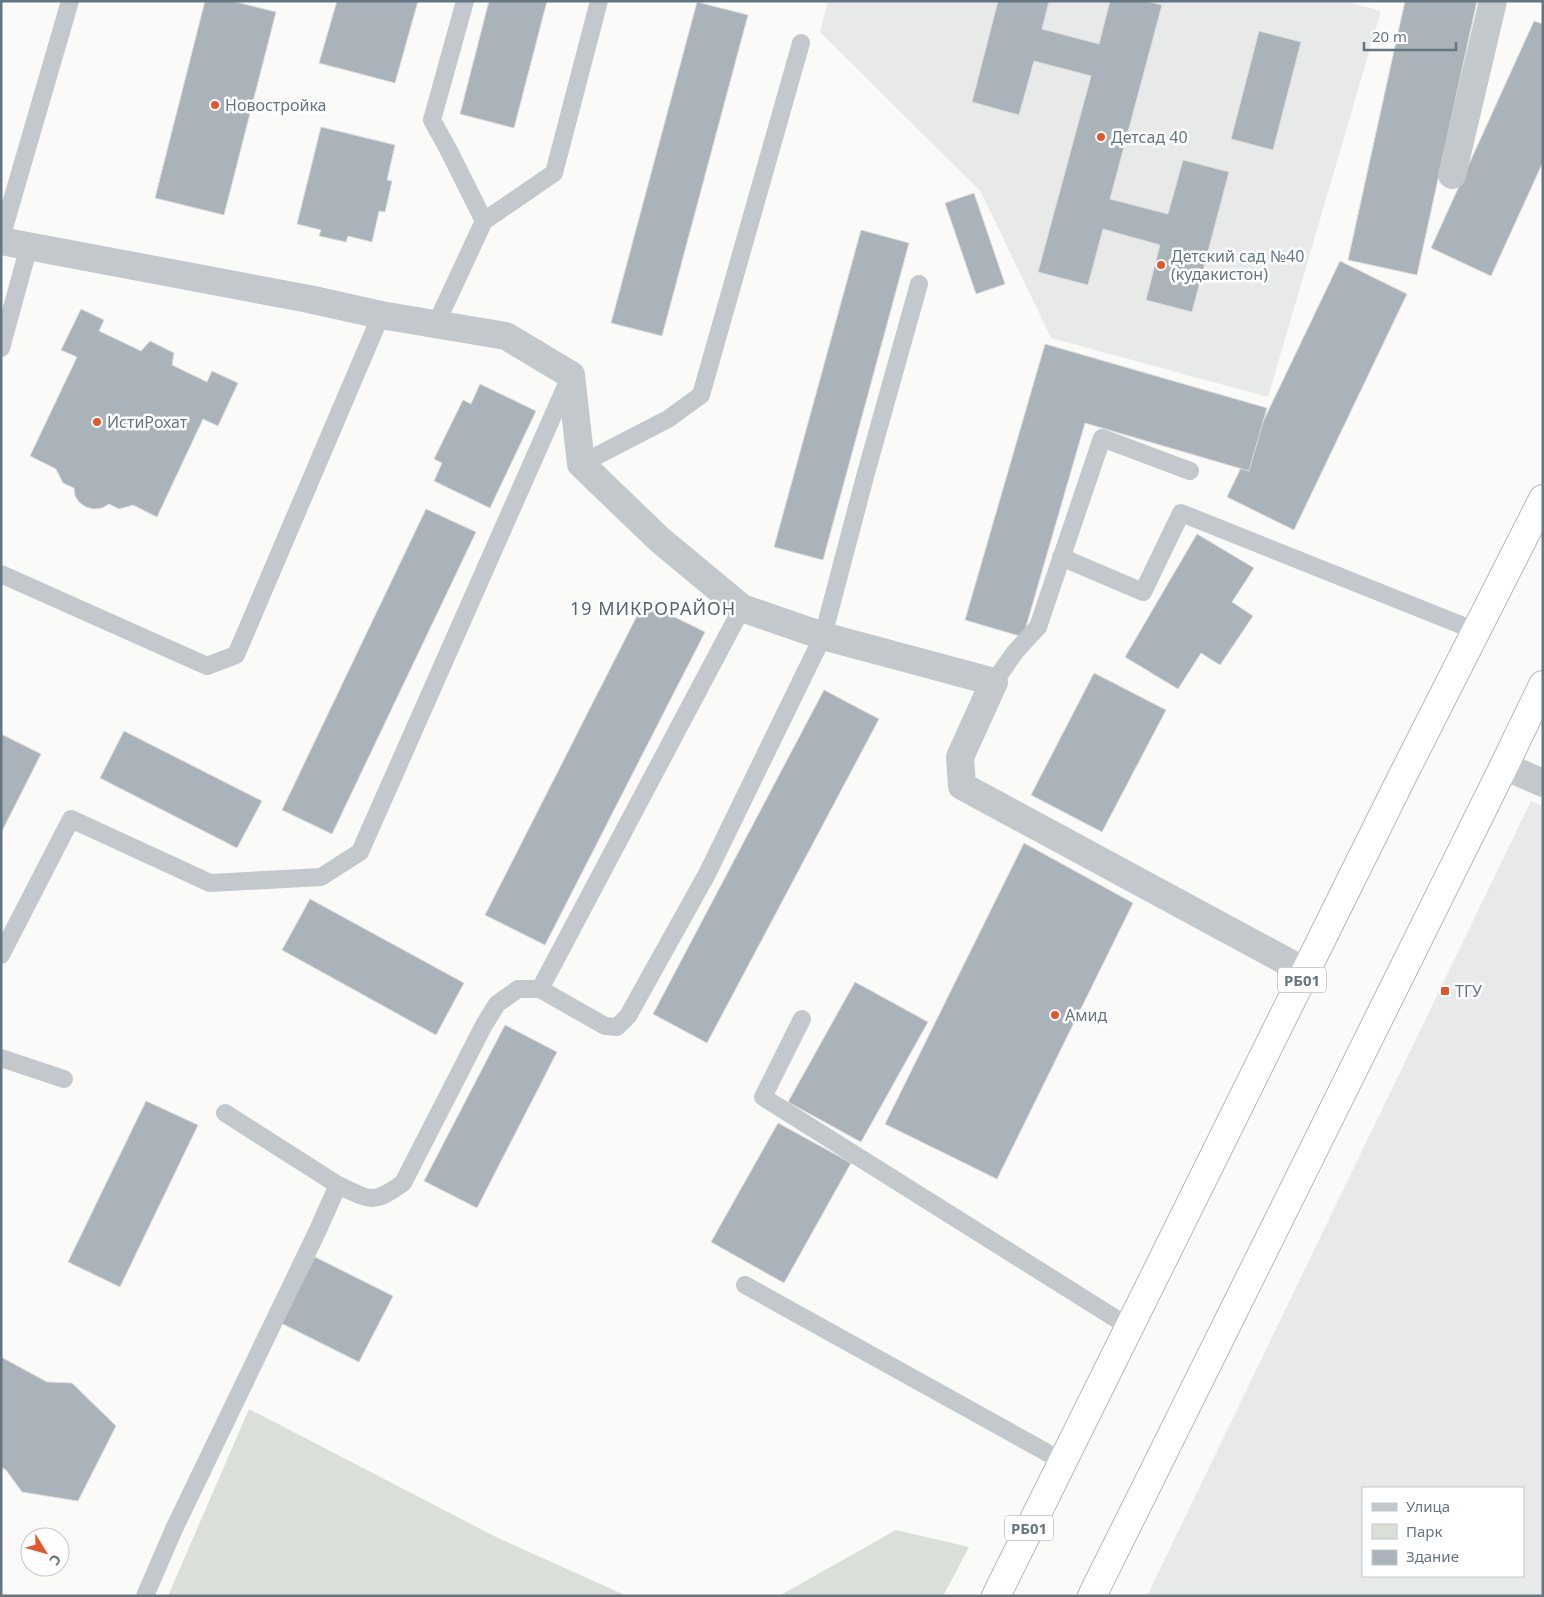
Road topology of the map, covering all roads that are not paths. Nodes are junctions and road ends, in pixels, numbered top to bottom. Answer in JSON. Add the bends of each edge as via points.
{"nodes":[{"id":1,"x":70,"y":1,"type":"edge"},
{"id":2,"x":465,"y":1,"type":"edge"},
{"id":3,"x":599,"y":1,"type":"edge"},
{"id":4,"x":1493,"y":1,"type":"edge"},
{"id":5,"x":801,"y":43,"type":"dead end"},
{"id":6,"x":1452,"y":175,"type":"dead end"},
{"id":7,"x":484,"y":220,"type":"junction"},
{"id":8,"x":1,"y":240,"type":"edge"},
{"id":9,"x":29,"y":246,"type":"junction"},
{"id":10,"x":919,"y":284,"type":"dead end"},
{"id":11,"x":381,"y":315,"type":"junction"},
{"id":12,"x":436,"y":324,"type":"junction"},
{"id":13,"x":1,"y":348,"type":"edge"},
{"id":14,"x":571,"y":375,"type":"junction"},
{"id":15,"x":582,"y":464,"type":"junction"},
{"id":16,"x":1190,"y":471,"type":"dead end"},
{"id":17,"x":1543,"y":499,"type":"edge"},
{"id":18,"x":1061,"y":557,"type":"junction"},
{"id":19,"x":1,"y":574,"type":"edge"},
{"id":20,"x":742,"y":608,"type":"junction"},
{"id":21,"x":1476,"y":631,"type":"junction"},
{"id":22,"x":823,"y":636,"type":"junction"},
{"id":23,"x":994,"y":682,"type":"junction"},
{"id":24,"x":1543,"y":685,"type":"edge"},
{"id":25,"x":1504,"y":766,"type":"junction"},
{"id":26,"x":1543,"y":783,"type":"edge"},
{"id":27,"x":1,"y":955,"type":"edge"},
{"id":28,"x":1306,"y":972,"type":"junction"},
{"id":29,"x":540,"y":989,"type":"junction"},
{"id":30,"x":802,"y":1019,"type":"dead end"},
{"id":31,"x":1,"y":1058,"type":"edge"},
{"id":32,"x":64,"y":1079,"type":"dead end"},
{"id":33,"x":225,"y":1113,"type":"dead end"},
{"id":34,"x":338,"y":1185,"type":"junction"},
{"id":35,"x":745,"y":1284,"type":"dead end"},
{"id":36,"x":1129,"y":1327,"type":"junction"},
{"id":37,"x":1062,"y":1461,"type":"junction"},
{"id":38,"x":144,"y":1596,"type":"edge"},
{"id":39,"x":996,"y":1596,"type":"edge"},
{"id":40,"x":1092,"y":1596,"type":"edge"}],
"edges":[{"from":1,"to":8,"type":"lane"},
{"from":2,"to":7,"type":"lane","via":[[432,120]]},
{"from":3,"to":7,"type":"lane","via":[[554,173]]},
{"from":4,"to":6,"type":"street"},
{"from":5,"to":15,"type":"lane","via":[[701,395],[668,419]]},
{"from":7,"to":12,"type":"lane"},
{"from":8,"to":9,"type":"street"},
{"from":9,"to":11,"type":"street"},
{"from":9,"to":13,"type":"lane"},
{"from":10,"to":22,"type":"lane"},
{"from":11,"to":12,"type":"street"},
{"from":11,"to":19,"type":"lane","via":[[236,655],[207,666]]},
{"from":12,"to":14,"type":"street","via":[[506,336]]},
{"from":14,"to":15,"type":"street"},
{"from":14,"to":27,"type":"lane","via":[[360,852],[321,877],[210,883],[71,819]]},
{"from":15,"to":20,"type":"street","via":[[660,540]]},
{"from":16,"to":18,"type":"lane","via":[[1102,438]]},
{"from":17,"to":21,"type":"highway","number":"РБ01"},
{"from":18,"to":21,"type":"lane","via":[[1143,592],[1181,513]]},
{"from":18,"to":23,"type":"lane","via":[[1038,627]]},
{"from":20,"to":22,"type":"street"},
{"from":20,"to":29,"type":"lane"},
{"from":21,"to":28,"type":"highway","number":"РБ01"},
{"from":22,"to":23,"type":"street"},
{"from":22,"to":29,"type":"lane","via":[[707,874],[628,1016],[618,1028],[605,1026]]},
{"from":23,"to":28,"type":"street","via":[[960,757],[962,786]]},
{"from":24,"to":25,"type":"highway"},
{"from":25,"to":26,"type":"street"},
{"from":25,"to":40,"type":"highway"},
{"from":28,"to":36,"type":"highway","number":"РБ01"},
{"from":29,"to":34,"type":"lane","via":[[518,989],[497,1004],[403,1183],[385,1196],[367,1199]]},
{"from":30,"to":36,"type":"lane","via":[[763,1097]]},
{"from":31,"to":32,"type":"lane"},
{"from":33,"to":34,"type":"lane"},
{"from":34,"to":38,"type":"lane"},
{"from":35,"to":37,"type":"lane"},
{"from":36,"to":37,"type":"highway","number":"РБ01"},
{"from":37,"to":39,"type":"highway","number":"РБ01"}]}
